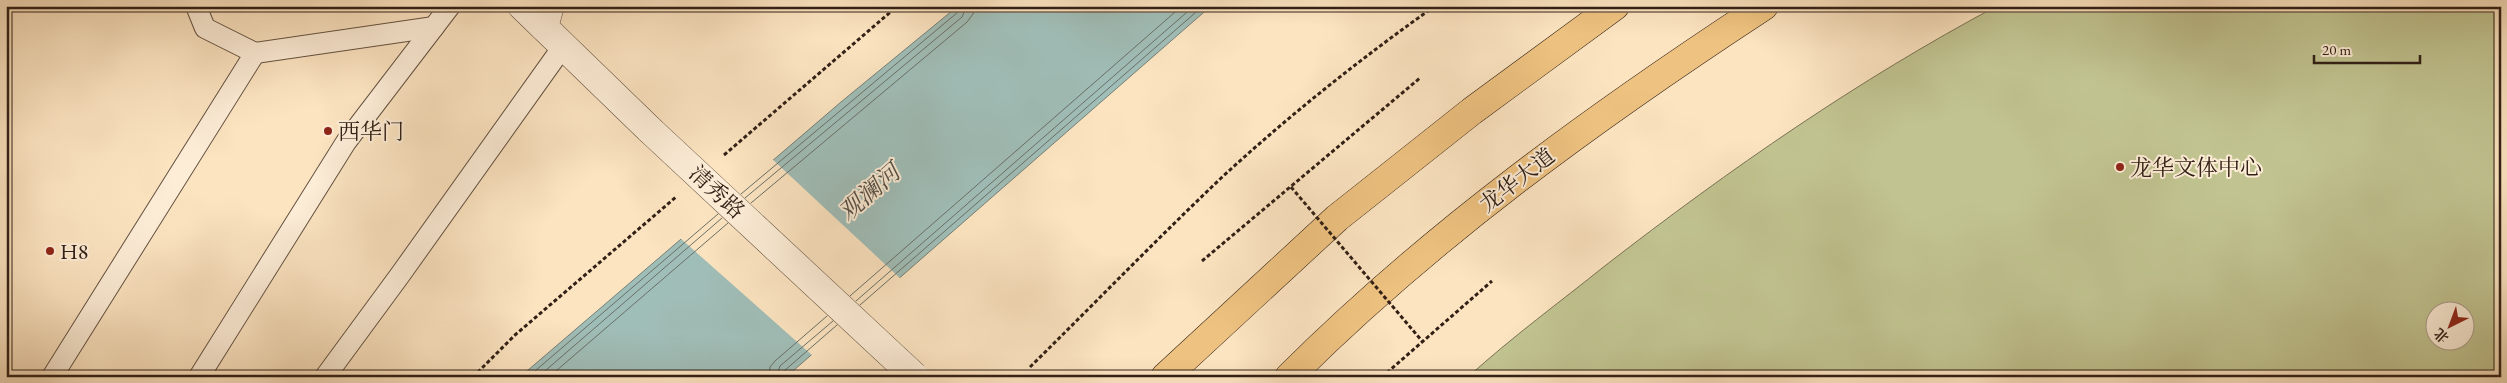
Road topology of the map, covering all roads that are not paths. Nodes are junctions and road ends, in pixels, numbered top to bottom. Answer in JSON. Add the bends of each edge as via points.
{"nodes":[{"id":1,"x":196,"y":6,"type":"edge"},
{"id":2,"x":450,"y":6,"type":"edge"},
{"id":3,"x":522,"y":6,"type":"edge"},
{"id":4,"x":1615,"y":6,"type":"edge"},
{"id":5,"x":1764,"y":6,"type":"edge"},
{"id":6,"x":547,"y":16,"type":"edge"},
{"id":7,"x":434,"y":27,"type":"junction"},
{"id":8,"x":564,"y":45,"type":"junction"},
{"id":9,"x":255,"y":53,"type":"junction"},
{"id":10,"x":915,"y":376,"type":"edge"},
{"id":11,"x":52,"y":377,"type":"edge"},
{"id":12,"x":200,"y":377,"type":"edge"},
{"id":13,"x":325,"y":377,"type":"edge"},
{"id":14,"x":1165,"y":377,"type":"edge"},
{"id":15,"x":1289,"y":377,"type":"edge"}],
"edges":[{"from":1,"to":9,"type":"lane","via":[[206,28]]},
{"from":2,"to":7,"type":"lane"},
{"from":3,"to":6,"type":"street","name":"清秀路"},
{"from":4,"to":14,"type":"main road","via":[[1472,111],[1337,218]]},
{"from":5,"to":15,"type":"main road","name":"龙华大道","via":[[1685,58],[1532,168],[1444,237],[1331,335]]},
{"from":6,"to":8,"type":"street","name":"清秀路"},
{"from":7,"to":9,"type":"lane"},
{"from":7,"to":12,"type":"lane","via":[[346,142]]},
{"from":8,"to":10,"type":"street","name":"清秀路","bridge":true,"via":[[650,130]]},
{"from":8,"to":13,"type":"lane"},
{"from":9,"to":11,"type":"lane"}]}
